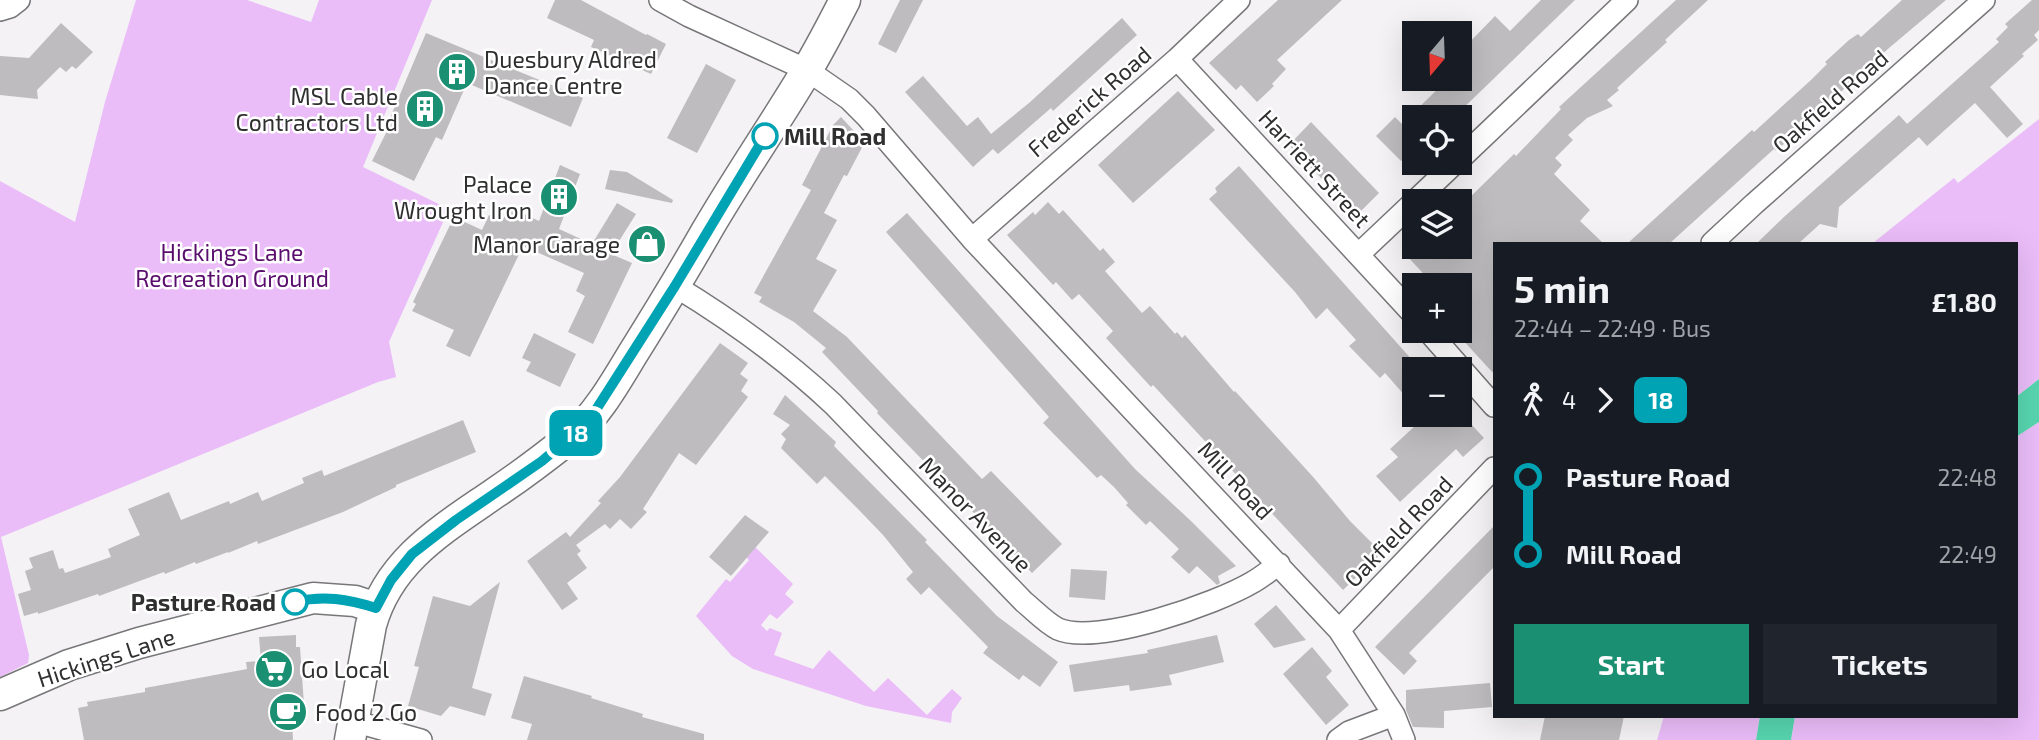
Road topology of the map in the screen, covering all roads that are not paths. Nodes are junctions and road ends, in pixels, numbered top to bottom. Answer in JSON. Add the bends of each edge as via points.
{"nodes":[{"id":1,"x":19,"y":0,"type":"edge"},
{"id":2,"x":660,"y":0,"type":"edge"},
{"id":3,"x":845,"y":0,"type":"edge"},
{"id":4,"x":1239,"y":0,"type":"edge"},
{"id":5,"x":1627,"y":0,"type":"edge"},
{"id":6,"x":1984,"y":0,"type":"edge"},
{"id":7,"x":0,"y":10,"type":"edge"},
{"id":8,"x":1177,"y":59,"type":"junction"},
{"id":9,"x":807,"y":70,"type":"junction"},
{"id":10,"x":1472,"y":148,"type":"edge"},
{"id":11,"x":1442,"y":175,"type":"edge"},
{"id":12,"x":1428,"y":189,"type":"edge"},
{"id":13,"x":1402,"y":213,"type":"edge"},
{"id":14,"x":972,"y":239,"type":"junction"},
{"id":15,"x":1714,"y":242,"type":"edge"},
{"id":16,"x":1359,"y":254,"type":"junction"},
{"id":17,"x":675,"y":286,"type":"junction"},
{"id":18,"x":1402,"y":302,"type":"edge"},
{"id":19,"x":1439,"y":343,"type":"edge"},
{"id":20,"x":1493,"y":405,"type":"edge"},
{"id":21,"x":1493,"y":469,"type":"edge"},
{"id":22,"x":1279,"y":564,"type":"junction"},
{"id":23,"x":376,"y":608,"type":"junction"},
{"id":24,"x":1339,"y":630,"type":"junction"},
{"id":25,"x":0,"y":695,"type":"edge"},
{"id":26,"x":1394,"y":715,"type":"junction"},
{"id":27,"x":351,"y":731,"type":"edge"},
{"id":28,"x":421,"y":740,"type":"edge"},
{"id":29,"x":1338,"y":740,"type":"edge"},
{"id":30,"x":1404,"y":740,"type":"edge"}],
"edges":[{"from":1,"to":7,"type":"street"},
{"from":2,"to":9,"type":"street","name":"Mill Road"},
{"from":3,"to":9,"type":"main road"},
{"from":4,"to":8,"type":"street","name":"Frederick Road"},
{"from":5,"to":10,"type":"street"},
{"from":6,"to":15,"type":"street","name":"Oakfield Road"},
{"from":8,"to":14,"type":"street","name":"Frederick Road"},
{"from":8,"to":16,"type":"street","name":"Harriett Street"},
{"from":9,"to":14,"type":"street","name":"Mill Road","via":[[866,116]]},
{"from":9,"to":17,"type":"main road"},
{"from":11,"to":12,"type":"street"},
{"from":13,"to":16,"type":"street"},
{"from":14,"to":22,"type":"street","name":"Mill Road"},
{"from":16,"to":18,"type":"street","name":"Harriett Street"},
{"from":17,"to":22,"type":"street","name":"Manor Avenue","via":[[802,375],[1024,602],[1058,629],[1087,633],[1160,619],[1227,595]]},
{"from":17,"to":23,"type":"main road","via":[[592,416],[542,461],[412,554]]},
{"from":19,"to":20,"type":"street"},
{"from":21,"to":24,"type":"street","name":"Oakfield Road"},
{"from":22,"to":24,"type":"street","name":"Mill Road"},
{"from":23,"to":25,"type":"main road","name":"Hickings Lane","via":[[355,601],[313,598],[139,643]]},
{"from":23,"to":27,"type":"main road"},
{"from":24,"to":26,"type":"street","name":"Mill Road"},
{"from":26,"to":29,"type":"street"},
{"from":26,"to":30,"type":"street","name":"Mill Road"},
{"from":27,"to":28,"type":"street"}]}
